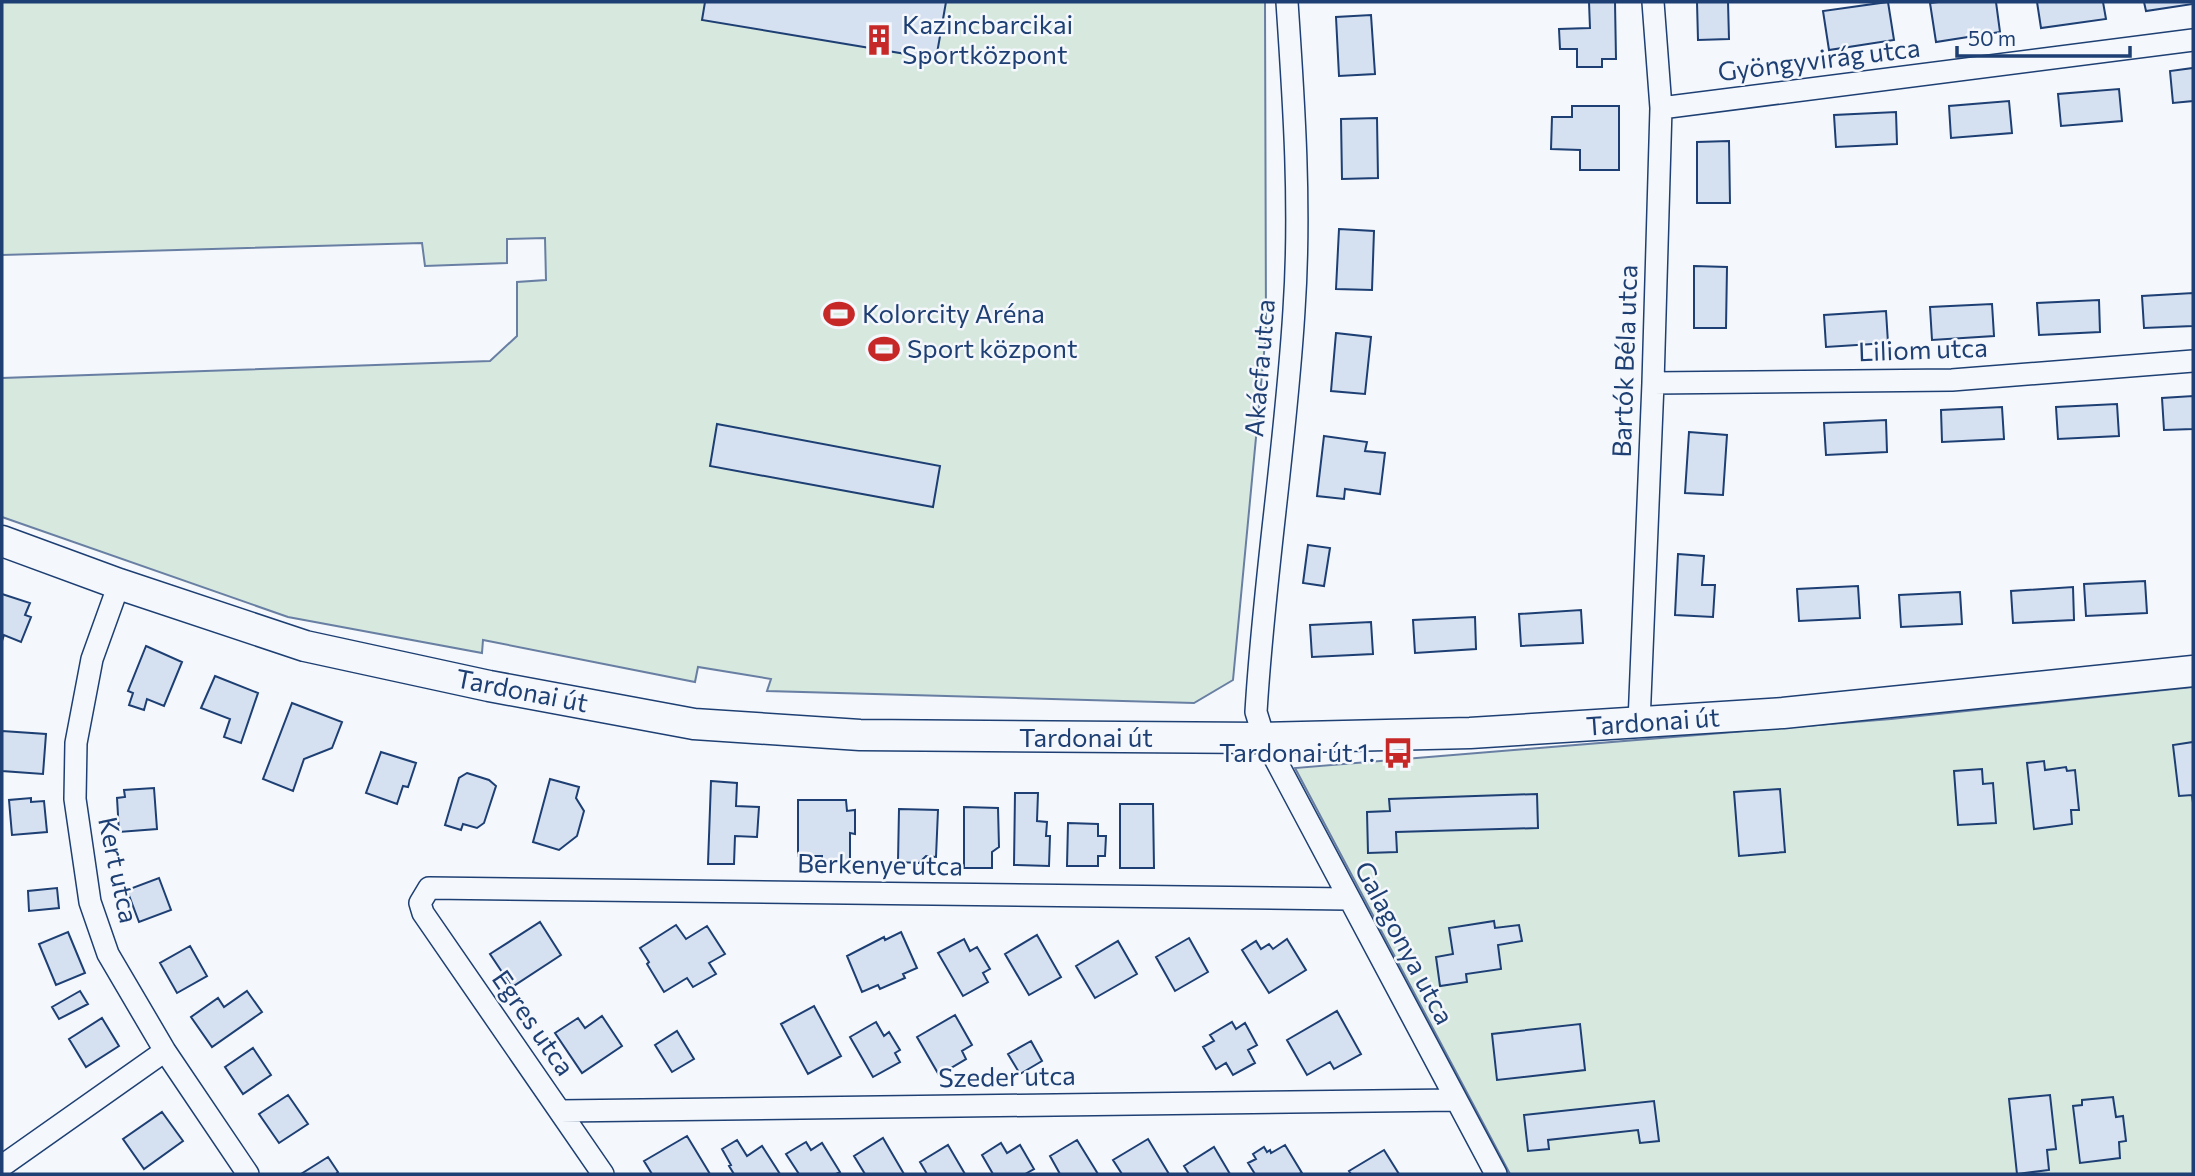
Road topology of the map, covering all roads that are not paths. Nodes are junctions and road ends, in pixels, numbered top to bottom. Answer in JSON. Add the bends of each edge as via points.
{"nodes":[{"id":1,"x":1287,"y":2,"type":"edge"},
{"id":2,"x":1653,"y":2,"type":"edge"},
{"id":3,"x":2193,"y":40,"type":"edge"},
{"id":4,"x":1661,"y":108,"type":"junction"},
{"id":5,"x":2193,"y":361,"type":"edge"},
{"id":6,"x":1653,"y":383,"type":"junction"},
{"id":7,"x":2,"y":541,"type":"edge"},
{"id":8,"x":118,"y":584,"type":"junction"},
{"id":9,"x":2193,"y":671,"type":"edge"},
{"id":10,"x":1639,"y":723,"type":"junction"},
{"id":11,"x":1264,"y":738,"type":"junction"},
{"id":12,"x":1348,"y":899,"type":"junction"},
{"id":13,"x":420,"y":903,"type":"joint"},
{"id":14,"x":165,"y":1051,"type":"junction"},
{"id":15,"x":1455,"y":1100,"type":"junction"},
{"id":16,"x":559,"y":1111,"type":"junction"},
{"id":17,"x":2,"y":1166,"type":"edge"},
{"id":18,"x":248,"y":1174,"type":"edge"},
{"id":19,"x":603,"y":1174,"type":"edge"},
{"id":20,"x":1496,"y":1174,"type":"edge"}],
"edges":[{"from":1,"to":11,"type":"street","name":"Akácfa utca","via":[[1295,125],[1296,267],[1256,712]]},
{"from":2,"to":4,"type":"street","name":"Bartók Béla utca"},
{"from":3,"to":4,"type":"street","name":"Gyöngyvirág utca"},
{"from":4,"to":6,"type":"street","name":"Bartók Béla utca"},
{"from":5,"to":6,"type":"street","name":"Liliom utca","via":[[1952,380]]},
{"from":6,"to":10,"type":"street","name":"Bartók Béla utca"},
{"from":7,"to":8,"type":"street","name":"Tardonai út"},
{"from":8,"to":11,"type":"street","name":"Tardonai út","via":[[305,646],[694,724],[860,735]]},
{"from":8,"to":14,"type":"street","name":"Kert utca","via":[[92,659],[76,744],[75,799],[90,902],[108,954]]},
{"from":9,"to":10,"type":"street","name":"Tardonai út","via":[[1783,713]]},
{"from":10,"to":11,"type":"street","name":"Tardonai út"},
{"from":11,"to":12,"type":"street","name":"Galagonya utca"},
{"from":12,"to":13,"type":"street","name":"Berkenye utca","via":[[429,888]]},
{"from":12,"to":15,"type":"street","name":"Galagonya utca"},
{"from":13,"to":16,"type":"street","name":"Egres utca"},
{"from":14,"to":17,"type":"street"},
{"from":14,"to":18,"type":"street","name":"Kert utca"},
{"from":15,"to":16,"type":"street","name":"Szeder utca"},
{"from":15,"to":20,"type":"street","name":"Galagonya utca"},
{"from":16,"to":19,"type":"street","name":"Egres utca"}]}
